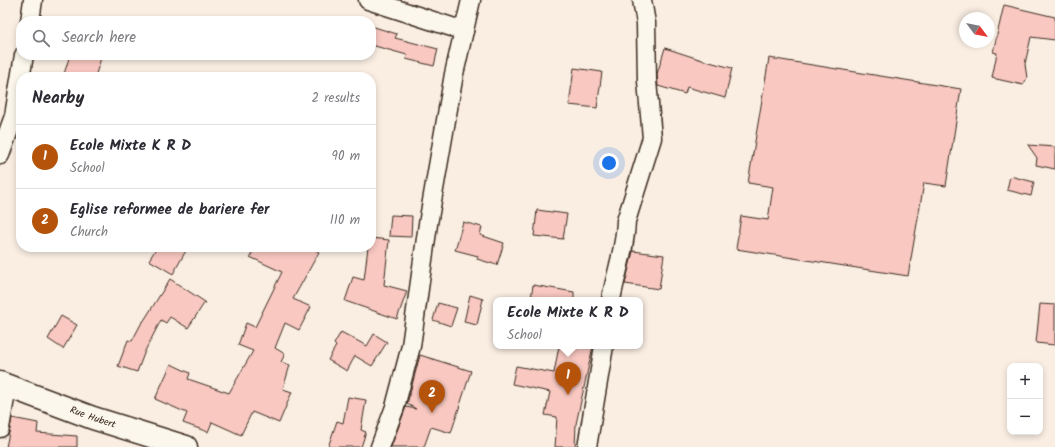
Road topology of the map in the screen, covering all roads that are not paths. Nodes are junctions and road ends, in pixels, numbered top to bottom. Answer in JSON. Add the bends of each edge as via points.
{"nodes":[{"id":1,"x":33,"y":0,"type":"edge"},
{"id":2,"x":368,"y":0,"type":"edge"},
{"id":3,"x":471,"y":0,"type":"edge"},
{"id":4,"x":642,"y":0,"type":"edge"},
{"id":5,"x":31,"y":16,"type":"edge"},
{"id":6,"x":464,"y":31,"type":"junction"},
{"id":7,"x":23,"y":60,"type":"edge"},
{"id":8,"x":21,"y":72,"type":"edge"},
{"id":9,"x":16,"y":104,"type":"edge"},
{"id":10,"x":0,"y":155,"type":"edge"},
{"id":11,"x":611,"y":297,"type":"edge"},
{"id":12,"x":603,"y":349,"type":"edge"},
{"id":13,"x":4,"y":384,"type":"edge"},
{"id":14,"x":0,"y":428,"type":"edge"},
{"id":15,"x":179,"y":446,"type":"edge"},
{"id":16,"x":380,"y":447,"type":"edge"},
{"id":17,"x":587,"y":447,"type":"edge"}],
"edges":[{"from":1,"to":5,"type":"street"},
{"from":2,"to":6,"type":"street"},
{"from":3,"to":6,"type":"street"},
{"from":4,"to":11,"type":"street","via":[[646,24],[652,138],[626,221],[622,254]]},
{"from":6,"to":16,"type":"street","via":[[433,194],[411,346],[395,407]]},
{"from":7,"to":8,"type":"street"},
{"from":9,"to":10,"type":"street"},
{"from":12,"to":17,"type":"street"},
{"from":13,"to":14,"type":"street"},
{"from":13,"to":15,"type":"street","name":"Rue Hubert","via":[[92,418]]}]}
